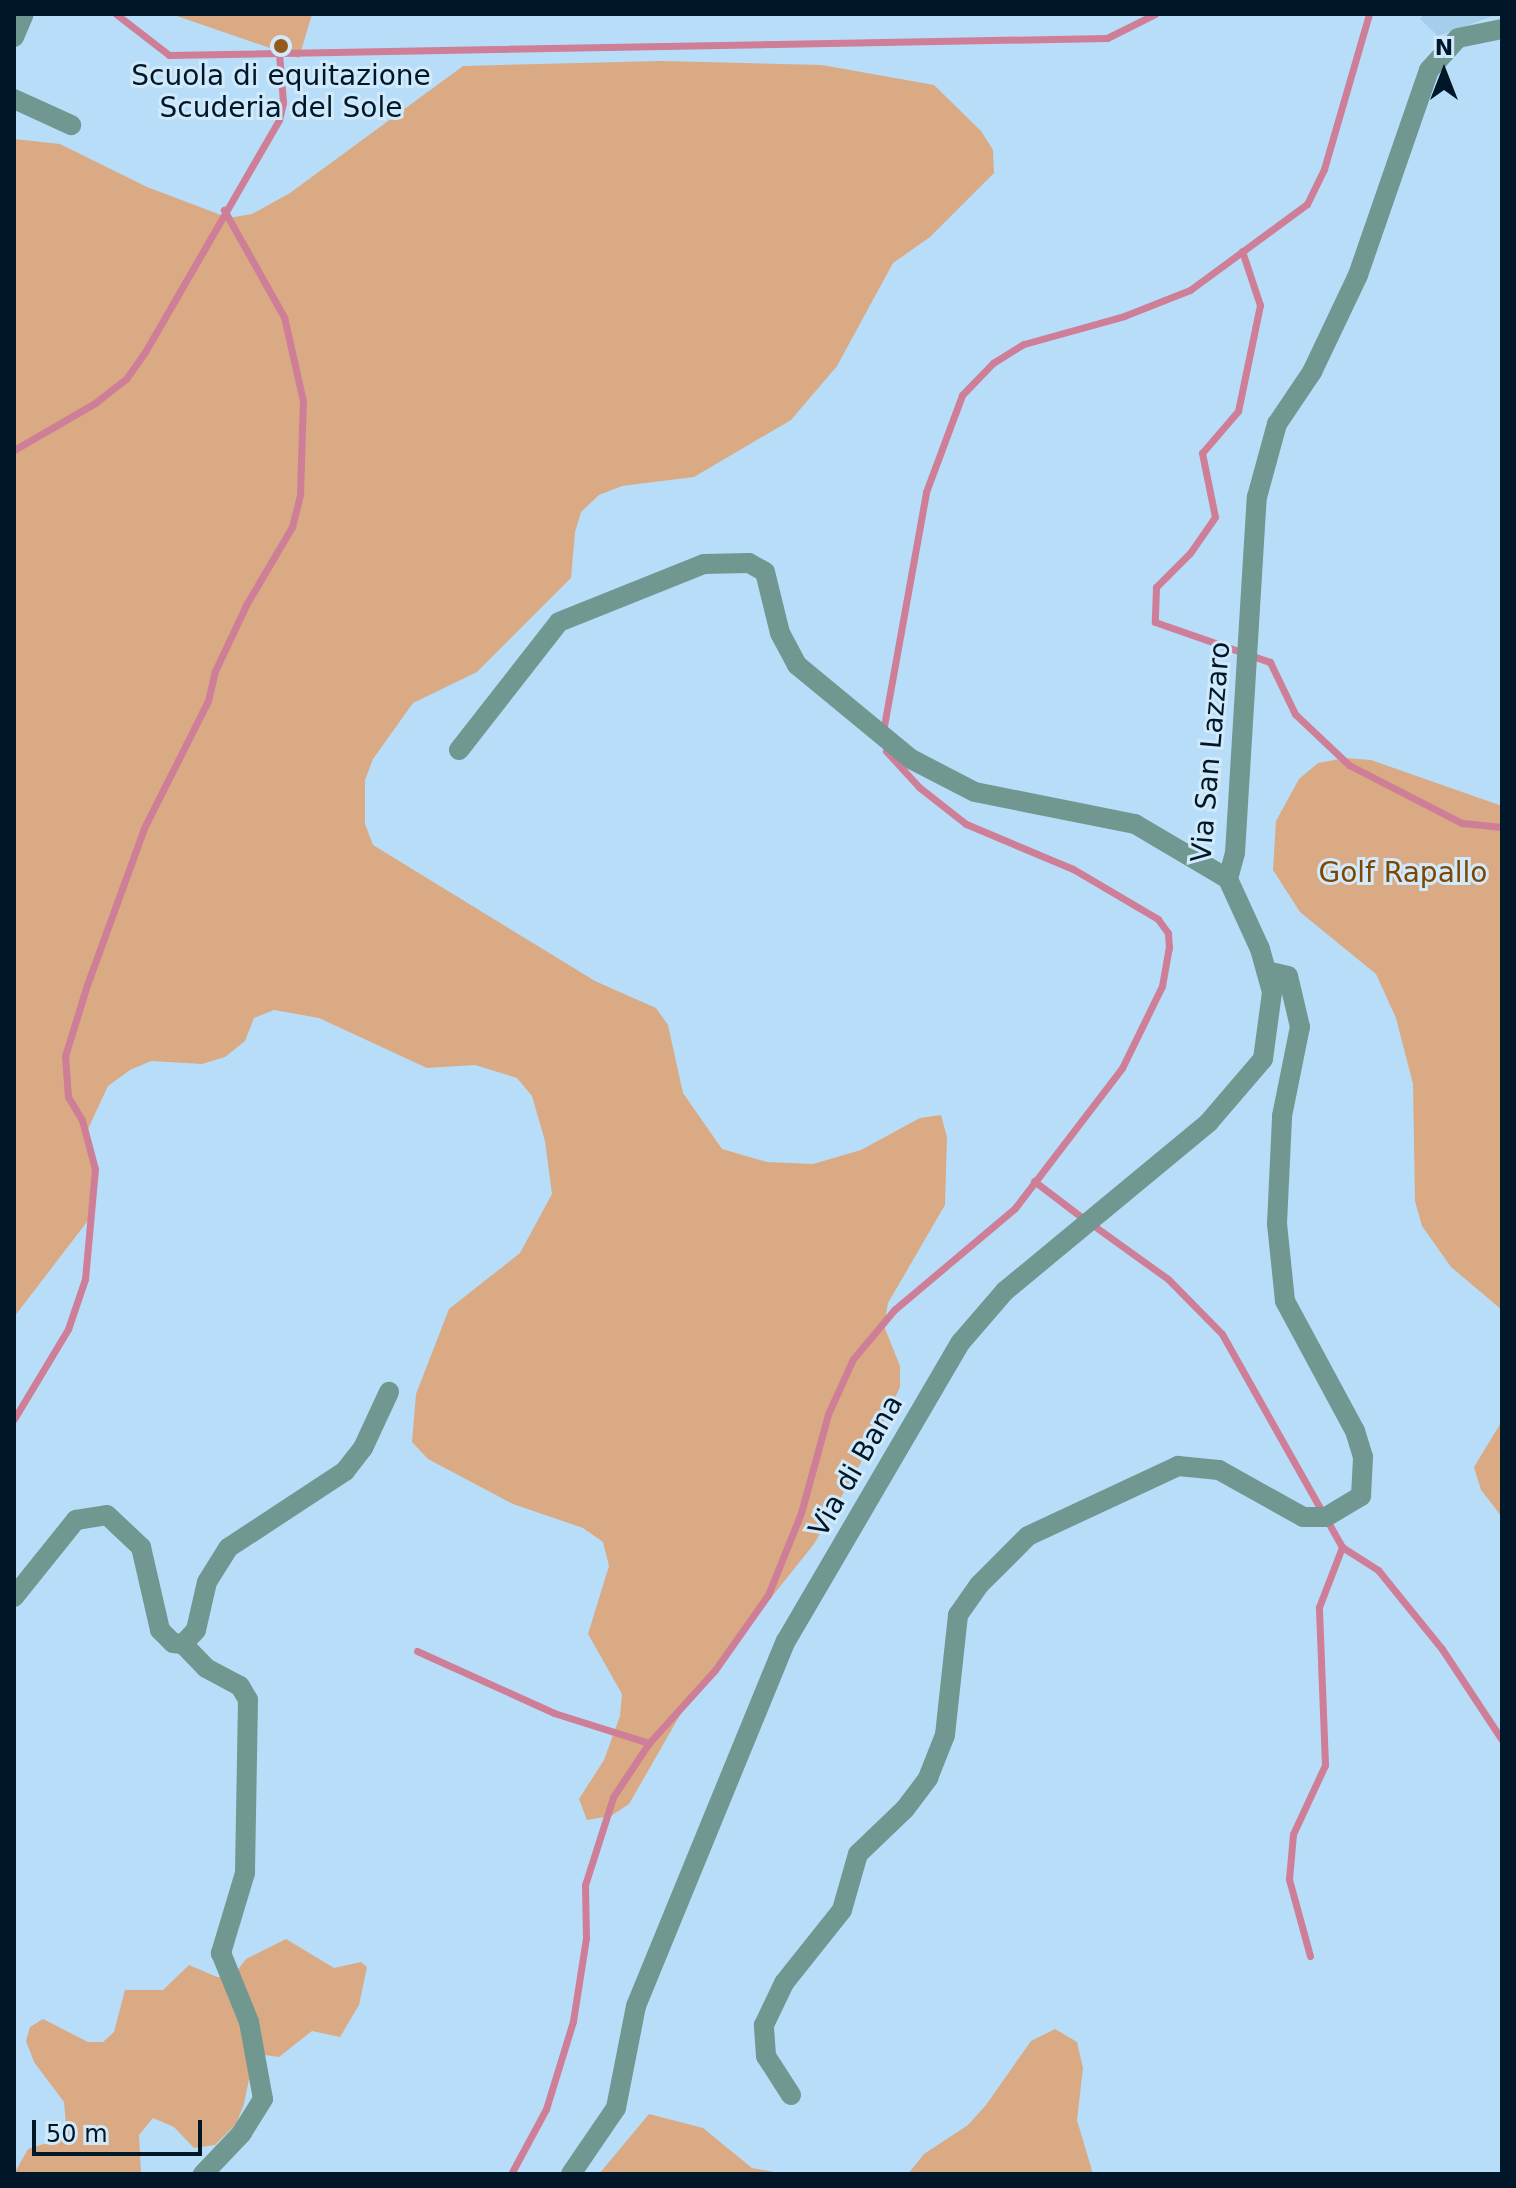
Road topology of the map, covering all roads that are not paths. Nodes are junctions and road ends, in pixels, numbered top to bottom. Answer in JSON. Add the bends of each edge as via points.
{"nodes":[{"id":1,"x":24,"y":14,"type":"edge"},
{"id":2,"x":1502,"y":29,"type":"edge"},
{"id":3,"x":14,"y":37,"type":"edge"},
{"id":4,"x":14,"y":99,"type":"edge"},
{"id":5,"x":71,"y":125,"type":"dead end"},
{"id":6,"x":459,"y":750,"type":"dead end"},
{"id":7,"x":1228,"y":879,"type":"junction"},
{"id":8,"x":1267,"y":971,"type":"junction"},
{"id":9,"x":389,"y":1392,"type":"dead end"},
{"id":10,"x":14,"y":1597,"type":"edge"},
{"id":11,"x":183,"y":1644,"type":"junction"},
{"id":12,"x":791,"y":2095,"type":"dead end"},
{"id":13,"x":203,"y":2174,"type":"edge"},
{"id":14,"x":571,"y":2174,"type":"edge"}],
"edges":[{"from":1,"to":3,"type":"street"},
{"from":2,"to":7,"type":"street","name":"Via San Lazzaro","via":[[1458,38],[1429,70],[1358,275],[1312,372],[1277,424],[1257,497],[1235,853]]},
{"from":4,"to":5,"type":"street"},
{"from":6,"to":7,"type":"street","name":"Via San Lazzaro","via":[[559,622],[704,564],[749,563],[765,572],[780,633],[797,665],[911,759],[975,792],[1135,824]]},
{"from":7,"to":8,"type":"street","name":"Via di Bana"},
{"from":8,"to":12,"type":"street","via":[[1288,976],[1300,1027],[1282,1116],[1277,1224],[1285,1301],[1355,1431],[1363,1457],[1361,1496],[1326,1517],[1303,1517],[1219,1470],[1178,1466],[1028,1536],[979,1585],[958,1615],[945,1735],[928,1778],[905,1809],[858,1854],[842,1910],[784,1983],[764,2025],[766,2056]]},
{"from":8,"to":14,"type":"street","name":"Via di Bana","via":[[1272,992],[1263,1059],[1209,1122],[1005,1291],[961,1342],[786,1641],[636,2006],[616,2108]]},
{"from":9,"to":11,"type":"street","via":[[363,1448],[345,1471],[234,1541],[221,1556],[204,1591],[196,1630]]},
{"from":10,"to":11,"type":"street","via":[[76,1520],[107,1515],[141,1547],[157,1621],[165,1638]]},
{"from":11,"to":13,"type":"street","via":[[206,1668],[240,1686],[248,1700],[245,1873],[221,1953],[249,2022],[263,2099],[242,2133]]}]}
